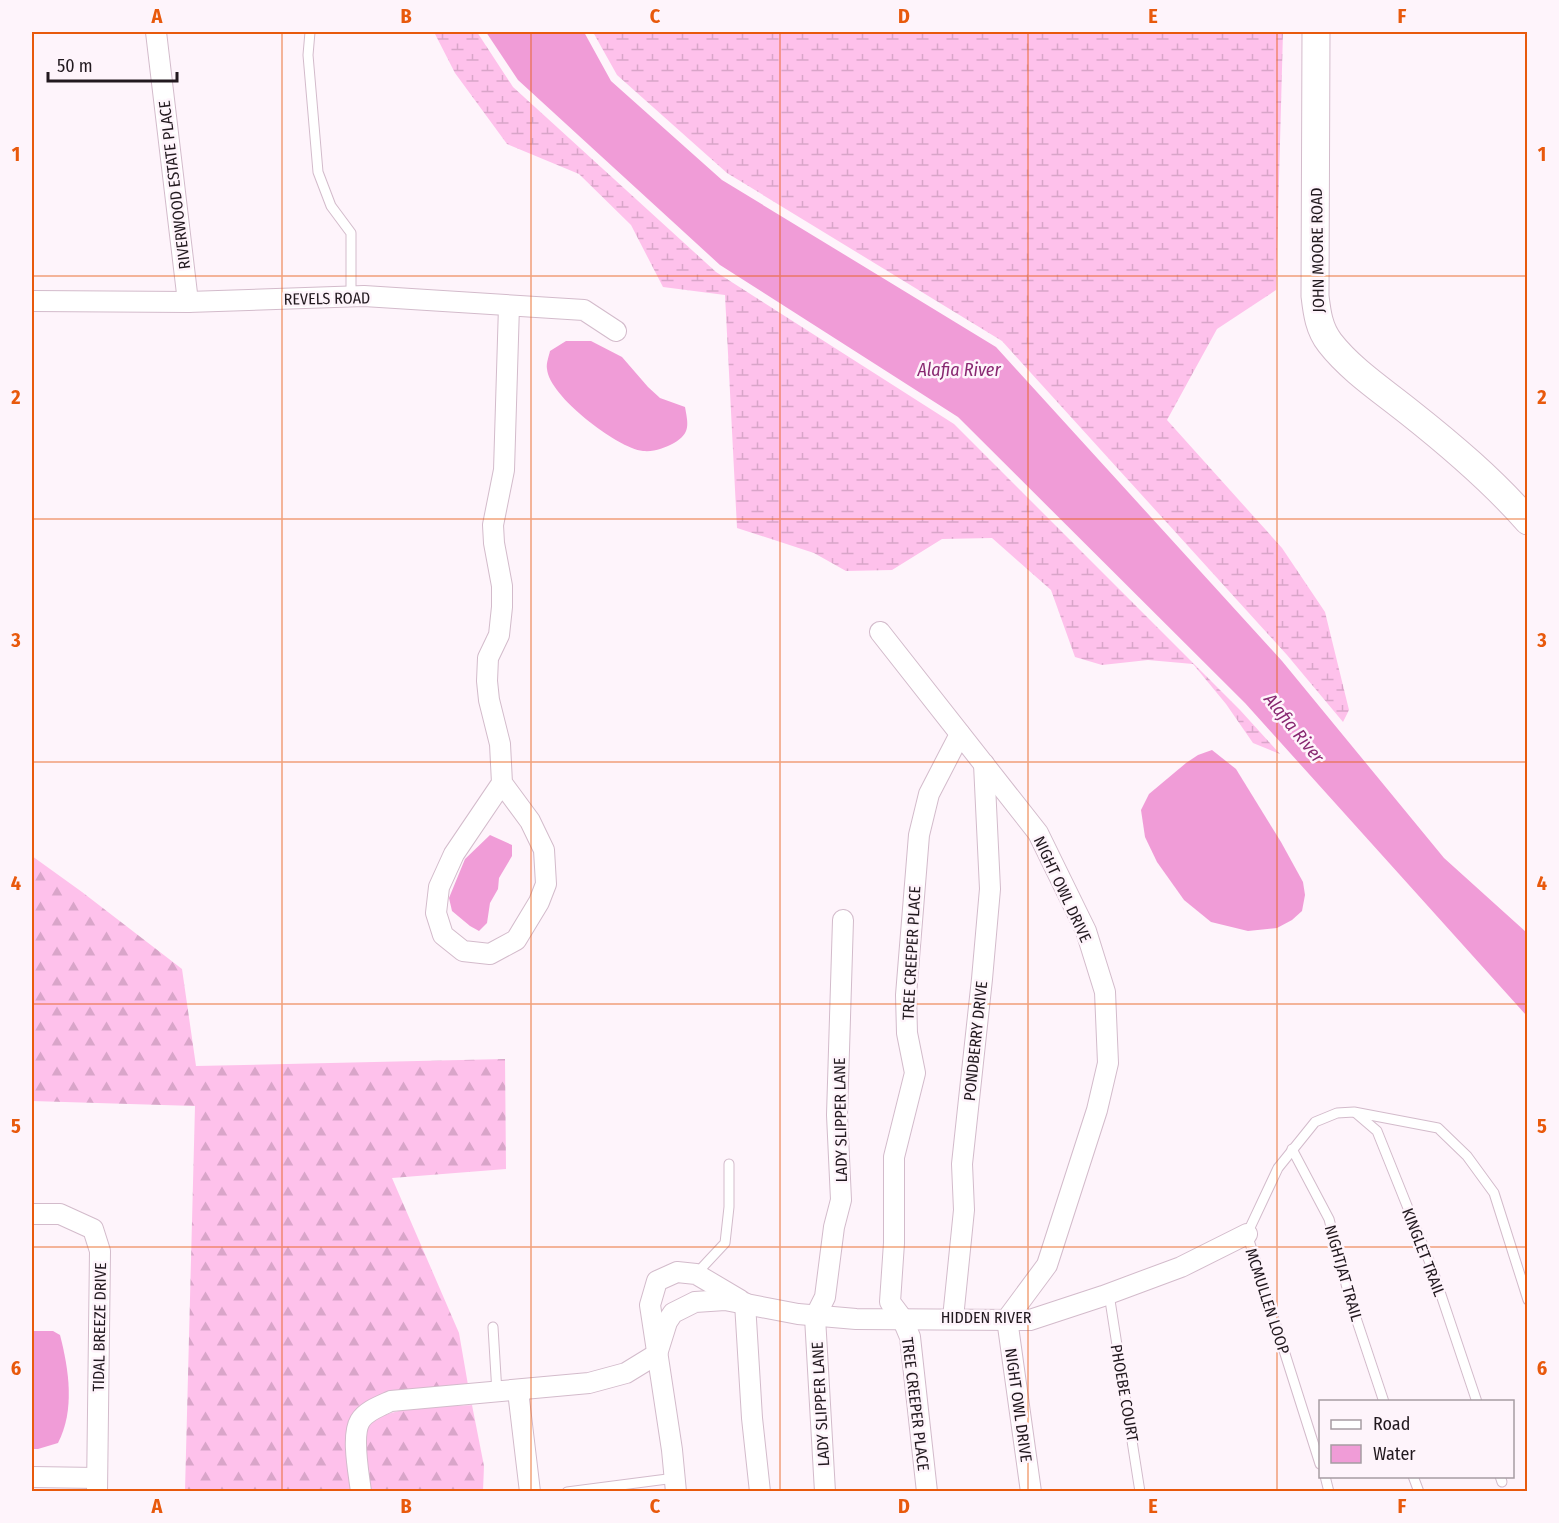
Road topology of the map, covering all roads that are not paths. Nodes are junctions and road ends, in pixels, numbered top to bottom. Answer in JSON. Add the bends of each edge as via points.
{"nodes":[{"id":1,"x":156,"y":32,"type":"edge"},
{"id":2,"x":310,"y":32,"type":"edge"},
{"id":3,"x":1316,"y":32,"type":"edge"},
{"id":4,"x":351,"y":296,"type":"junction"},
{"id":5,"x":32,"y":301,"type":"edge"},
{"id":6,"x":188,"y":302,"type":"junction"},
{"id":7,"x":509,"y":306,"type":"junction"},
{"id":8,"x":616,"y":331,"type":"dead end"},
{"id":9,"x":1527,"y":521,"type":"edge"},
{"id":10,"x":880,"y":633,"type":"dead end"},
{"id":11,"x":960,"y":734,"type":"junction"},
{"id":12,"x":984,"y":764,"type":"junction"},
{"id":13,"x":502,"y":783,"type":"junction"},
{"id":14,"x":843,"y":920,"type":"dead end"},
{"id":15,"x":1354,"y":1112,"type":"junction"},
{"id":16,"x":1293,"y":1149,"type":"junction"},
{"id":17,"x":729,"y":1164,"type":"dead end"},
{"id":18,"x":32,"y":1214,"type":"edge"},
{"id":19,"x":1247,"y":1234,"type":"junction"},
{"id":20,"x":696,"y":1274,"type":"junction"},
{"id":21,"x":1109,"y":1294,"type":"junction"},
{"id":22,"x":1527,"y":1300,"type":"edge"},
{"id":23,"x":745,"y":1303,"type":"junction"},
{"id":24,"x":815,"y":1317,"type":"junction"},
{"id":25,"x":902,"y":1318,"type":"junction"},
{"id":26,"x":954,"y":1318,"type":"junction"},
{"id":27,"x":1007,"y":1319,"type":"junction"},
{"id":28,"x":493,"y":1327,"type":"dead end"},
{"id":29,"x":657,"y":1354,"type":"junction"},
{"id":30,"x":518,"y":1391,"type":"junction"},
{"id":31,"x":497,"y":1393,"type":"junction"},
{"id":32,"x":1384,"y":1400,"type":"edge"},
{"id":33,"x":1477,"y":1400,"type":"edge"},
{"id":34,"x":1319,"y":1461,"type":"edge"},
{"id":35,"x":32,"y":1477,"type":"edge"},
{"id":36,"x":97,"y":1485,"type":"edge"},
{"id":37,"x":676,"y":1485,"type":"edge"},
{"id":38,"x":361,"y":1491,"type":"edge"},
{"id":39,"x":530,"y":1491,"type":"edge"},
{"id":40,"x":567,"y":1491,"type":"edge"},
{"id":41,"x":760,"y":1491,"type":"edge"},
{"id":42,"x":825,"y":1491,"type":"edge"},
{"id":43,"x":927,"y":1491,"type":"edge"},
{"id":44,"x":1031,"y":1491,"type":"edge"},
{"id":45,"x":1140,"y":1491,"type":"edge"}],
"edges":[{"from":1,"to":6,"type":"street","name":"RIVERWOOD ESTATE PLACE"},
{"from":2,"to":4,"type":"lane","via":[[308,55],[318,172],[331,206],[351,233]]},
{"from":3,"to":9,"type":"street","name":"JOHN MOORE ROAD","via":[[1315,296],[1322,330],[1348,363],[1460,453]]},
{"from":4,"to":6,"type":"street","name":"REVELS ROAD"},
{"from":4,"to":7,"type":"street","name":"REVELS ROAD"},
{"from":5,"to":6,"type":"street","name":"REVELS ROAD"},
{"from":7,"to":8,"type":"street","name":"REVELS ROAD","via":[[584,310]]},
{"from":7,"to":13,"type":"street","via":[[504,470],[493,525],[502,607],[499,635],[487,670],[489,700],[500,744]]},
{"from":10,"to":11,"type":"street","name":"NIGHT OWL DRIVE"},
{"from":11,"to":12,"type":"street","name":"NIGHT OWL DRIVE"},
{"from":11,"to":25,"type":"street","name":"TREE CREEPER PLACE","via":[[929,794],[919,835],[906,994],[907,1034],[915,1073],[894,1157],[890,1302]]},
{"from":12,"to":26,"type":"street","name":"PONDBERRY DRIVE","via":[[990,889],[962,1164],[964,1210]]},
{"from":12,"to":27,"type":"street","name":"NIGHT OWL DRIVE","via":[[1038,833],[1086,931],[1105,992],[1108,1063],[1097,1110],[1047,1265]]},
{"from":13,"to":13,"type":"street","via":[[454,854],[439,887],[436,913],[443,935],[462,951],[490,954],[516,940],[546,884],[544,850],[530,821]]},
{"from":14,"to":24,"type":"street","name":"LADY SLIPPER LANE","via":[[837,1115],[841,1200],[825,1297]]},
{"from":15,"to":16,"type":"lane","name":"MCMULLEN LOOP","via":[[1337,1113],[1315,1122]]},
{"from":15,"to":22,"type":"lane","via":[[1438,1128],[1467,1156],[1494,1193]]},
{"from":15,"to":33,"type":"lane","name":"KINGLET TRAIL","via":[[1377,1131],[1432,1268]]},
{"from":16,"to":19,"type":"lane","name":"MCMULLEN LOOP","via":[[1278,1168]]},
{"from":16,"to":32,"type":"lane","name":"NIGHTJAT TRAIL","via":[[1329,1219],[1354,1313]]},
{"from":17,"to":20,"type":"lane","via":[[725,1243]]},
{"from":18,"to":36,"type":"street","name":"TIDAL BREEZE DRIVE","via":[[60,1214],[93,1229],[100,1251]]},
{"from":19,"to":21,"type":"street","name":"HIDDEN RIVER","via":[[1181,1267]]},
{"from":19,"to":34,"type":"lane","name":"MCMULLEN LOOP"},
{"from":20,"to":23,"type":"street","name":"HIDDEN RIVER"},
{"from":20,"to":29,"type":"street","name":"HIDDEN RIVER","via":[[677,1272],[657,1281],[650,1305]]},
{"from":21,"to":27,"type":"street","name":"HIDDEN RIVER","via":[[1030,1320]]},
{"from":21,"to":45,"type":"lane","name":"PHOEBE COURT"},
{"from":23,"to":24,"type":"street","name":"HIDDEN RIVER"},
{"from":23,"to":29,"type":"street","name":"HIDDEN RIVER","via":[[709,1300],[683,1307],[667,1322]]},
{"from":23,"to":41,"type":"street"},
{"from":24,"to":25,"type":"street","name":"HIDDEN RIVER"},
{"from":24,"to":42,"type":"street","name":"LADY SLIPPER LANE"},
{"from":25,"to":26,"type":"street","name":"HIDDEN RIVER"},
{"from":25,"to":43,"type":"street","name":"TREE CREEPER PLACE","via":[[910,1337]]},
{"from":26,"to":27,"type":"street","name":"HIDDEN RIVER"},
{"from":27,"to":44,"type":"street","name":"NIGHT OWL DRIVE"},
{"from":28,"to":31,"type":"lane"},
{"from":29,"to":30,"type":"street","via":[[626,1373],[589,1383]]},
{"from":29,"to":37,"type":"street","name":"HIDDEN RIVER"},
{"from":30,"to":31,"type":"street"},
{"from":30,"to":39,"type":"street"},
{"from":31,"to":38,"type":"street","via":[[391,1401],[373,1409],[360,1422],[356,1437]]},
{"from":35,"to":36,"type":"street"},
{"from":37,"to":40,"type":"lane"}]}
